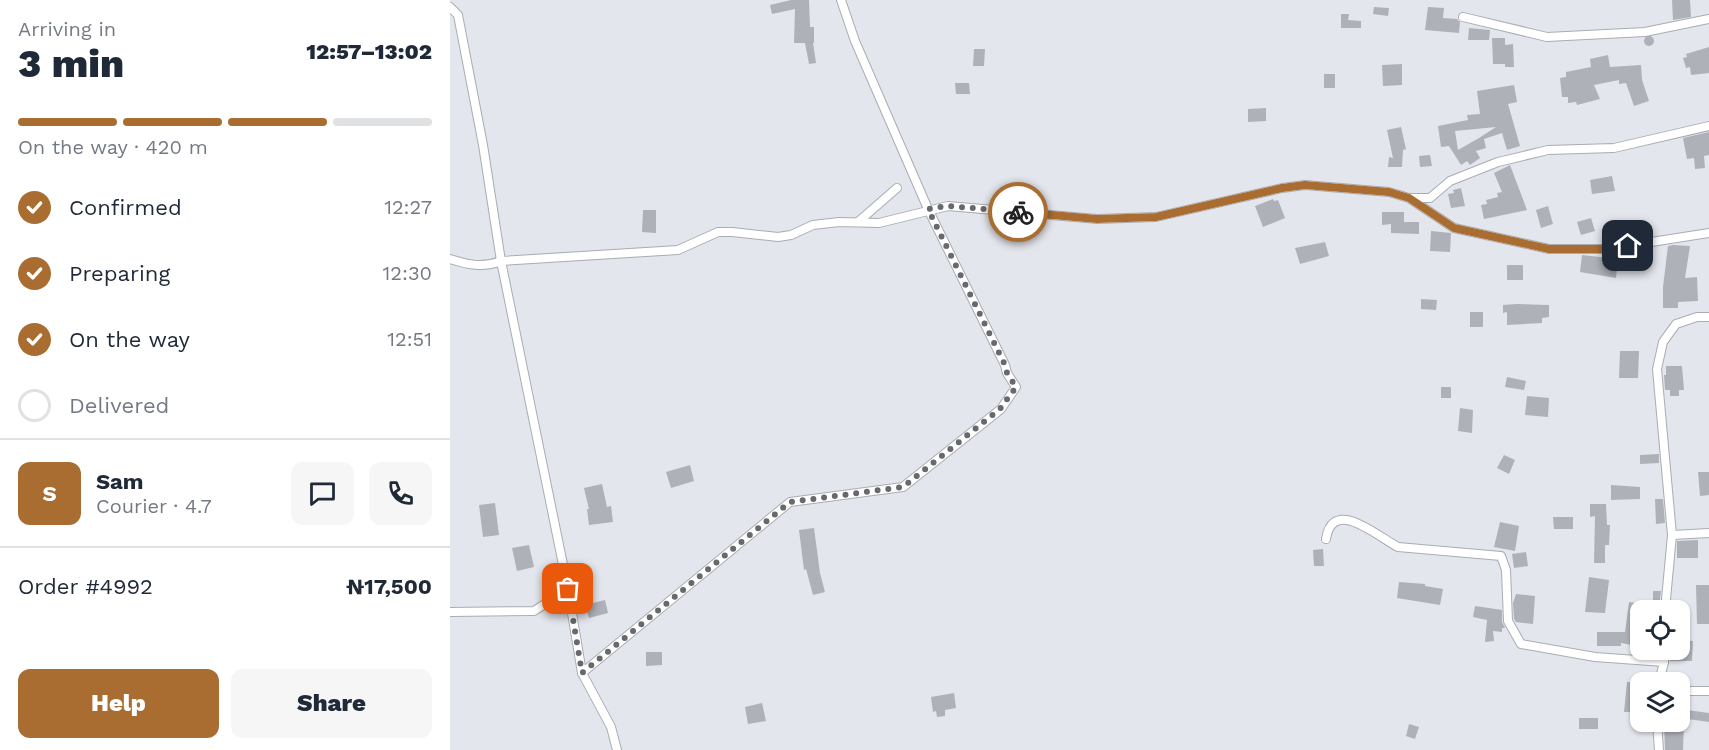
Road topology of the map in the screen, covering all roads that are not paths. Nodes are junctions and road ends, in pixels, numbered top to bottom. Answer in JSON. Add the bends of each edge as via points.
{"nodes":[{"id":1,"x":841,"y":0,"type":"edge"},
{"id":2,"x":450,"y":7,"type":"edge"},
{"id":3,"x":1463,"y":17,"type":"dead end"},
{"id":4,"x":1709,"y":19,"type":"edge"},
{"id":5,"x":1709,"y":126,"type":"edge"},
{"id":6,"x":897,"y":188,"type":"dead end"},
{"id":7,"x":1409,"y":198,"type":"junction"},
{"id":8,"x":928,"y":209,"type":"junction"},
{"id":9,"x":858,"y":222,"type":"junction"},
{"id":10,"x":1709,"y":233,"type":"edge"},
{"id":11,"x":450,"y":259,"type":"edge"},
{"id":12,"x":501,"y":261,"type":"junction"},
{"id":13,"x":1709,"y":318,"type":"edge"},
{"id":14,"x":1709,"y":533,"type":"edge"},
{"id":15,"x":1672,"y":535,"type":"junction"},
{"id":16,"x":1326,"y":539,"type":"dead end"},
{"id":17,"x":568,"y":589,"type":"junction"},
{"id":18,"x":1666,"y":600,"type":"edge"},
{"id":19,"x":450,"y":612,"type":"edge"},
{"id":20,"x":1664,"y":662,"type":"joint"},
{"id":21,"x":1662,"y":672,"type":"edge"},
{"id":22,"x":582,"y":673,"type":"junction"},
{"id":23,"x":1690,"y":691,"type":"edge"},
{"id":24,"x":1709,"y":691,"type":"edge"},
{"id":25,"x":1658,"y":732,"type":"edge"},
{"id":26,"x":617,"y":750,"type":"edge"},
{"id":27,"x":1659,"y":750,"type":"edge"}],
"edges":[{"from":1,"to":8,"type":"street"},
{"from":2,"to":12,"type":"street","via":[[458,15]]},
{"from":3,"to":4,"type":"street","via":[[1547,37],[1645,33]]},
{"from":5,"to":7,"type":"street","via":[[1614,148],[1548,150],[1508,159],[1450,181],[1431,198]]},
{"from":6,"to":9,"type":"street"},
{"from":7,"to":8,"type":"street","via":[[1389,192],[1305,185],[1156,217],[1097,219],[948,206]]},
{"from":7,"to":10,"type":"street","via":[[1454,228],[1549,249],[1608,249]]},
{"from":8,"to":9,"type":"street","via":[[879,223]]},
{"from":8,"to":22,"type":"street","via":[[1016,387],[1000,409],[903,487],[790,502]]},
{"from":9,"to":12,"type":"street","via":[[813,225],[778,237],[718,232],[678,250]]},
{"from":11,"to":12,"type":"street","via":[[471,266]]},
{"from":12,"to":17,"type":"street"},
{"from":13,"to":15,"type":"street","via":[[1697,317],[1676,324],[1663,342],[1657,369]]},
{"from":14,"to":15,"type":"street"},
{"from":15,"to":18,"type":"street"},
{"from":16,"to":20,"type":"street","via":[[1328,527],[1334,521],[1344,520],[1367,527],[1398,547],[1501,556],[1506,570],[1508,621],[1521,644],[1595,657]]},
{"from":17,"to":19,"type":"street","via":[[534,611]]},
{"from":17,"to":22,"type":"street"},
{"from":20,"to":21,"type":"street"},
{"from":22,"to":26,"type":"street","via":[[611,727]]},
{"from":23,"to":24,"type":"street"},
{"from":25,"to":27,"type":"street"}]}
